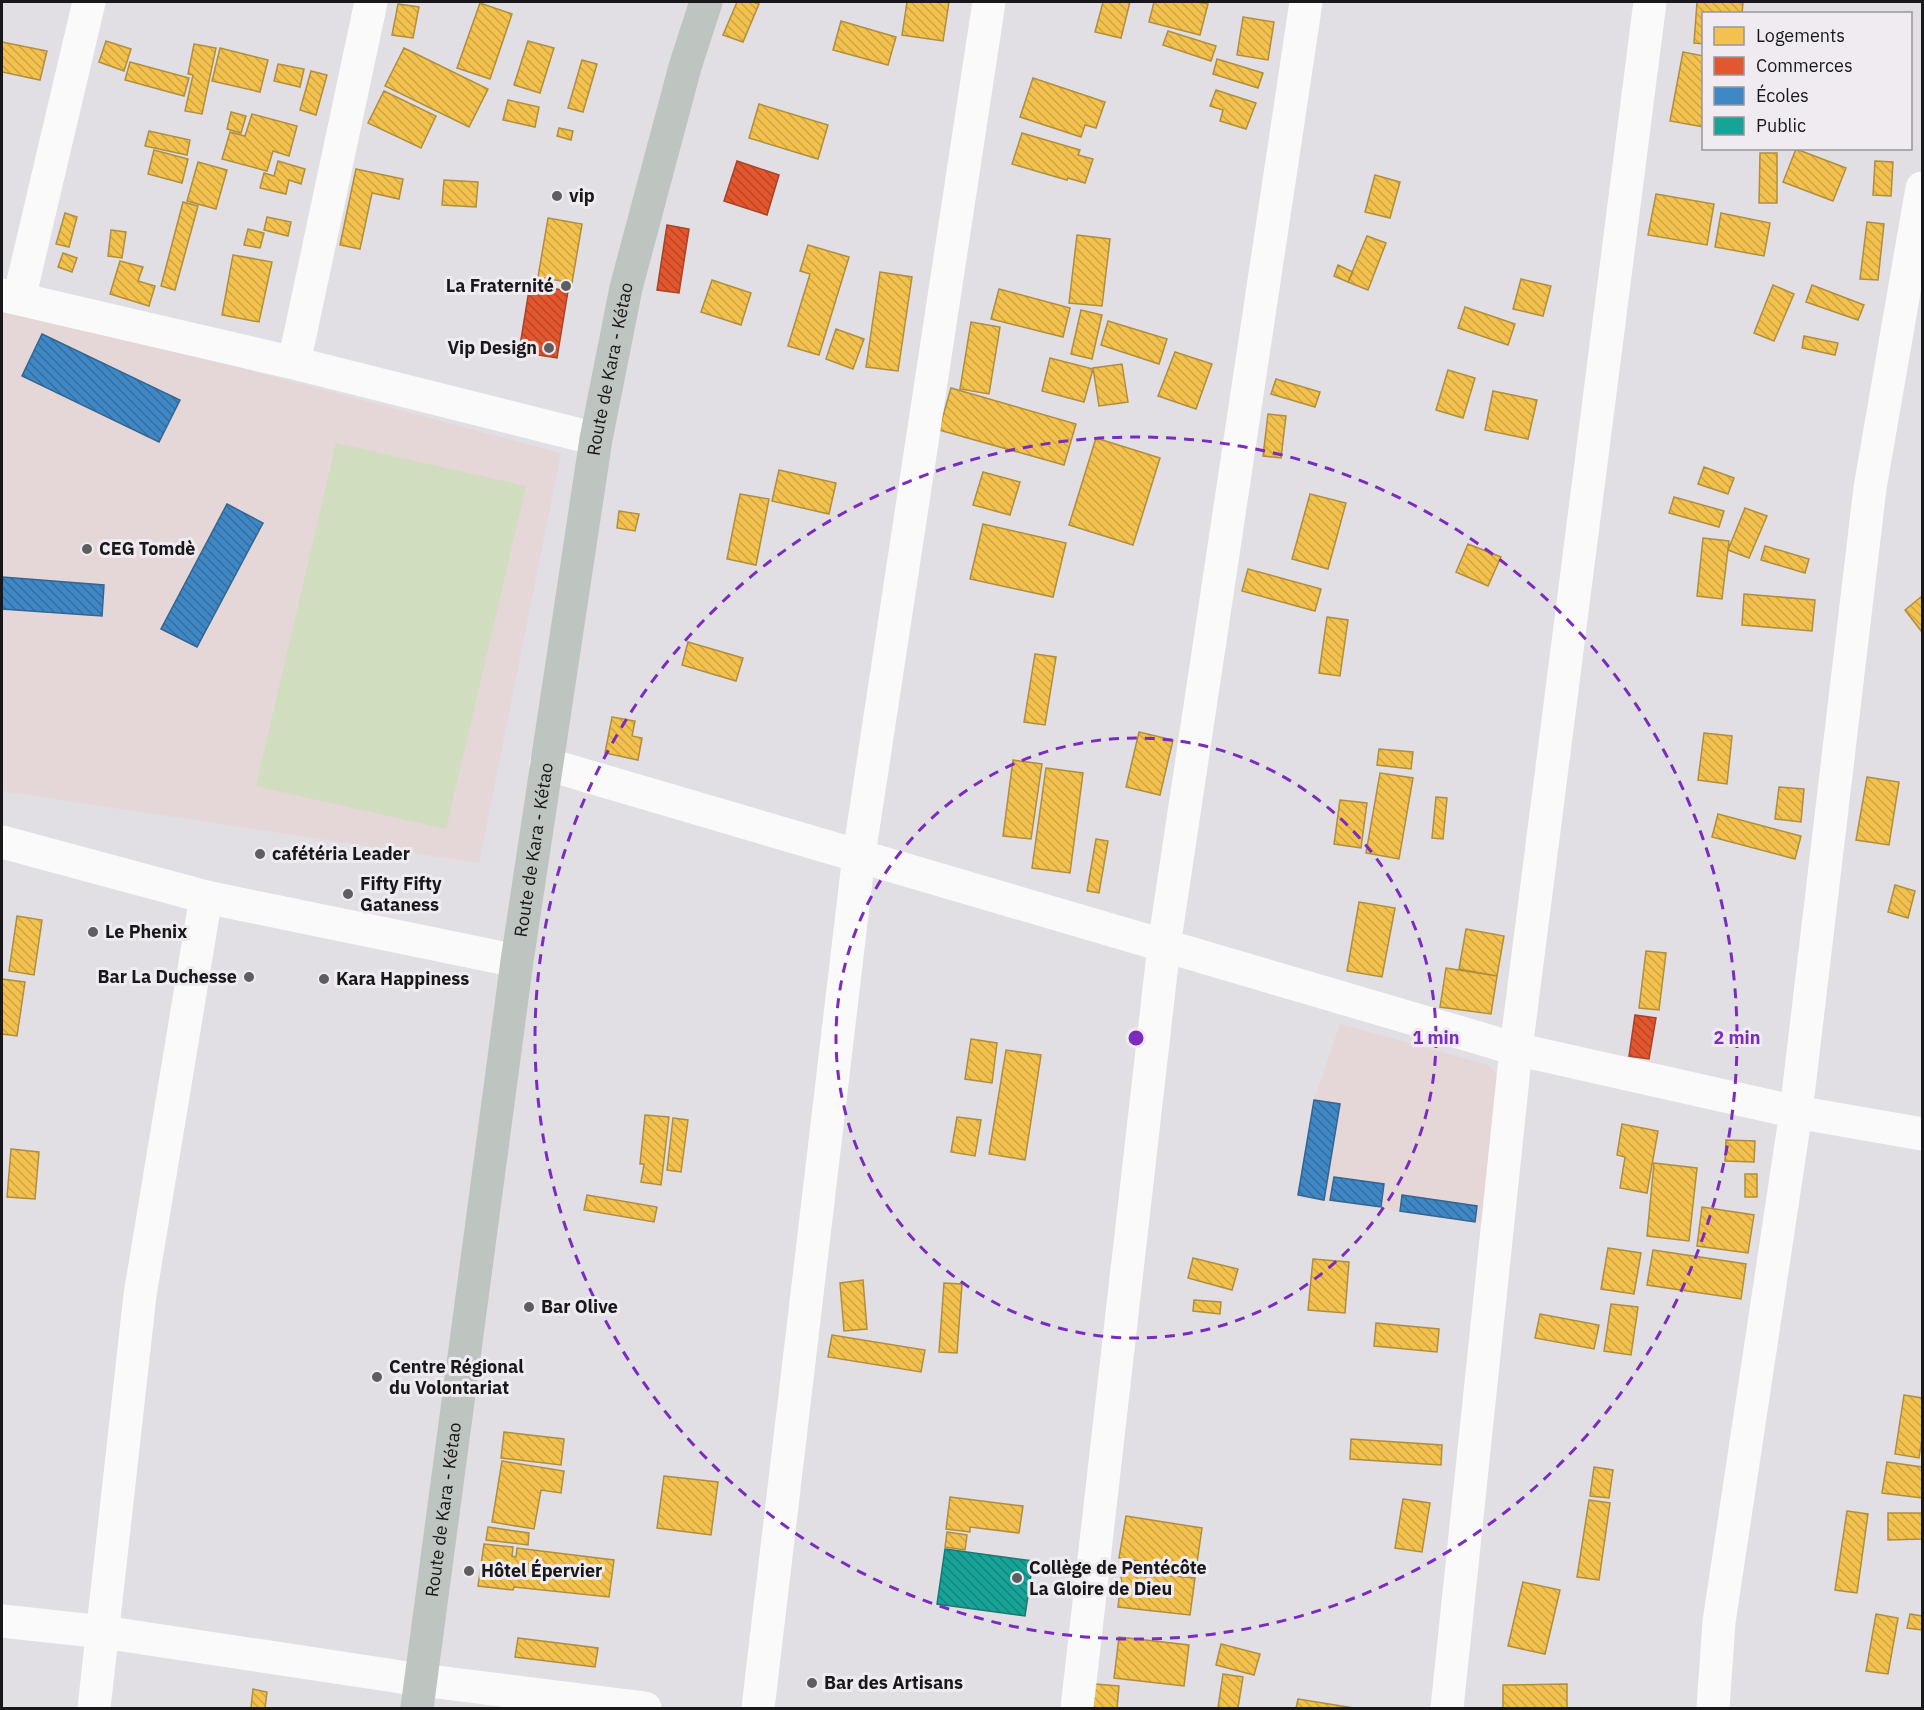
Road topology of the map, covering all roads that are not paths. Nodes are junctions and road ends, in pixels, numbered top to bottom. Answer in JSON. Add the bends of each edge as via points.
{"nodes":[{"id":1,"x":89,"y":2,"type":"edge"},
{"id":2,"x":371,"y":2,"type":"edge"},
{"id":3,"x":706,"y":2,"type":"edge"},
{"id":4,"x":989,"y":2,"type":"edge"},
{"id":5,"x":1306,"y":2,"type":"edge"},
{"id":6,"x":1650,"y":2,"type":"edge"},
{"id":7,"x":1923,"y":188,"type":"edge"},
{"id":8,"x":10,"y":297,"type":"edge"},
{"id":9,"x":294,"y":363,"type":"junction"},
{"id":10,"x":596,"y":439,"type":"junction"},
{"id":11,"x":546,"y":764,"type":"junction"},
{"id":12,"x":2,"y":842,"type":"edge"},
{"id":13,"x":859,"y":855,"type":"junction"},
{"id":14,"x":206,"y":897,"type":"junction"},
{"id":15,"x":1164,"y":945,"type":"junction"},
{"id":16,"x":517,"y":961,"type":"junction"},
{"id":17,"x":1516,"y":1050,"type":"junction"},
{"id":18,"x":1796,"y":1112,"type":"junction"},
{"id":19,"x":1923,"y":1134,"type":"edge"},
{"id":20,"x":2,"y":1621,"type":"edge"},
{"id":21,"x":103,"y":1632,"type":"junction"},
{"id":22,"x":419,"y":1694,"type":"edge"},
{"id":23,"x":94,"y":1708,"type":"edge"},
{"id":24,"x":645,"y":1708,"type":"edge"},
{"id":25,"x":758,"y":1708,"type":"edge"},
{"id":26,"x":1077,"y":1708,"type":"edge"},
{"id":27,"x":1447,"y":1708,"type":"edge"},
{"id":28,"x":1713,"y":1708,"type":"edge"}],
"edges":[{"from":1,"to":8,"type":"street"},
{"from":2,"to":9,"type":"street"},
{"from":3,"to":10,"type":"main road","name":"Route de Kara - Kétao","via":[[626,288]]},
{"from":4,"to":13,"type":"street"},
{"from":5,"to":15,"type":"street"},
{"from":6,"to":17,"type":"street"},
{"from":7,"to":18,"type":"street","via":[[1870,488]]},
{"from":8,"to":9,"type":"street"},
{"from":9,"to":10,"type":"street"},
{"from":10,"to":11,"type":"main road","name":"Route de Kara - Kétao"},
{"from":11,"to":13,"type":"street"},
{"from":11,"to":16,"type":"main road","name":"Route de Kara - Kétao"},
{"from":12,"to":14,"type":"street"},
{"from":13,"to":15,"type":"street"},
{"from":13,"to":25,"type":"street"},
{"from":14,"to":16,"type":"street"},
{"from":14,"to":21,"type":"street","via":[[140,1295]]},
{"from":15,"to":17,"type":"street"},
{"from":15,"to":26,"type":"street"},
{"from":16,"to":22,"type":"main road","name":"Route de Kara - Kétao"},
{"from":17,"to":18,"type":"street"},
{"from":17,"to":27,"type":"street"},
{"from":18,"to":19,"type":"street"},
{"from":18,"to":28,"type":"street","via":[[1721,1610]]},
{"from":20,"to":21,"type":"street"},
{"from":21,"to":22,"type":"street"},
{"from":21,"to":23,"type":"street"},
{"from":22,"to":24,"type":"street"}]}
